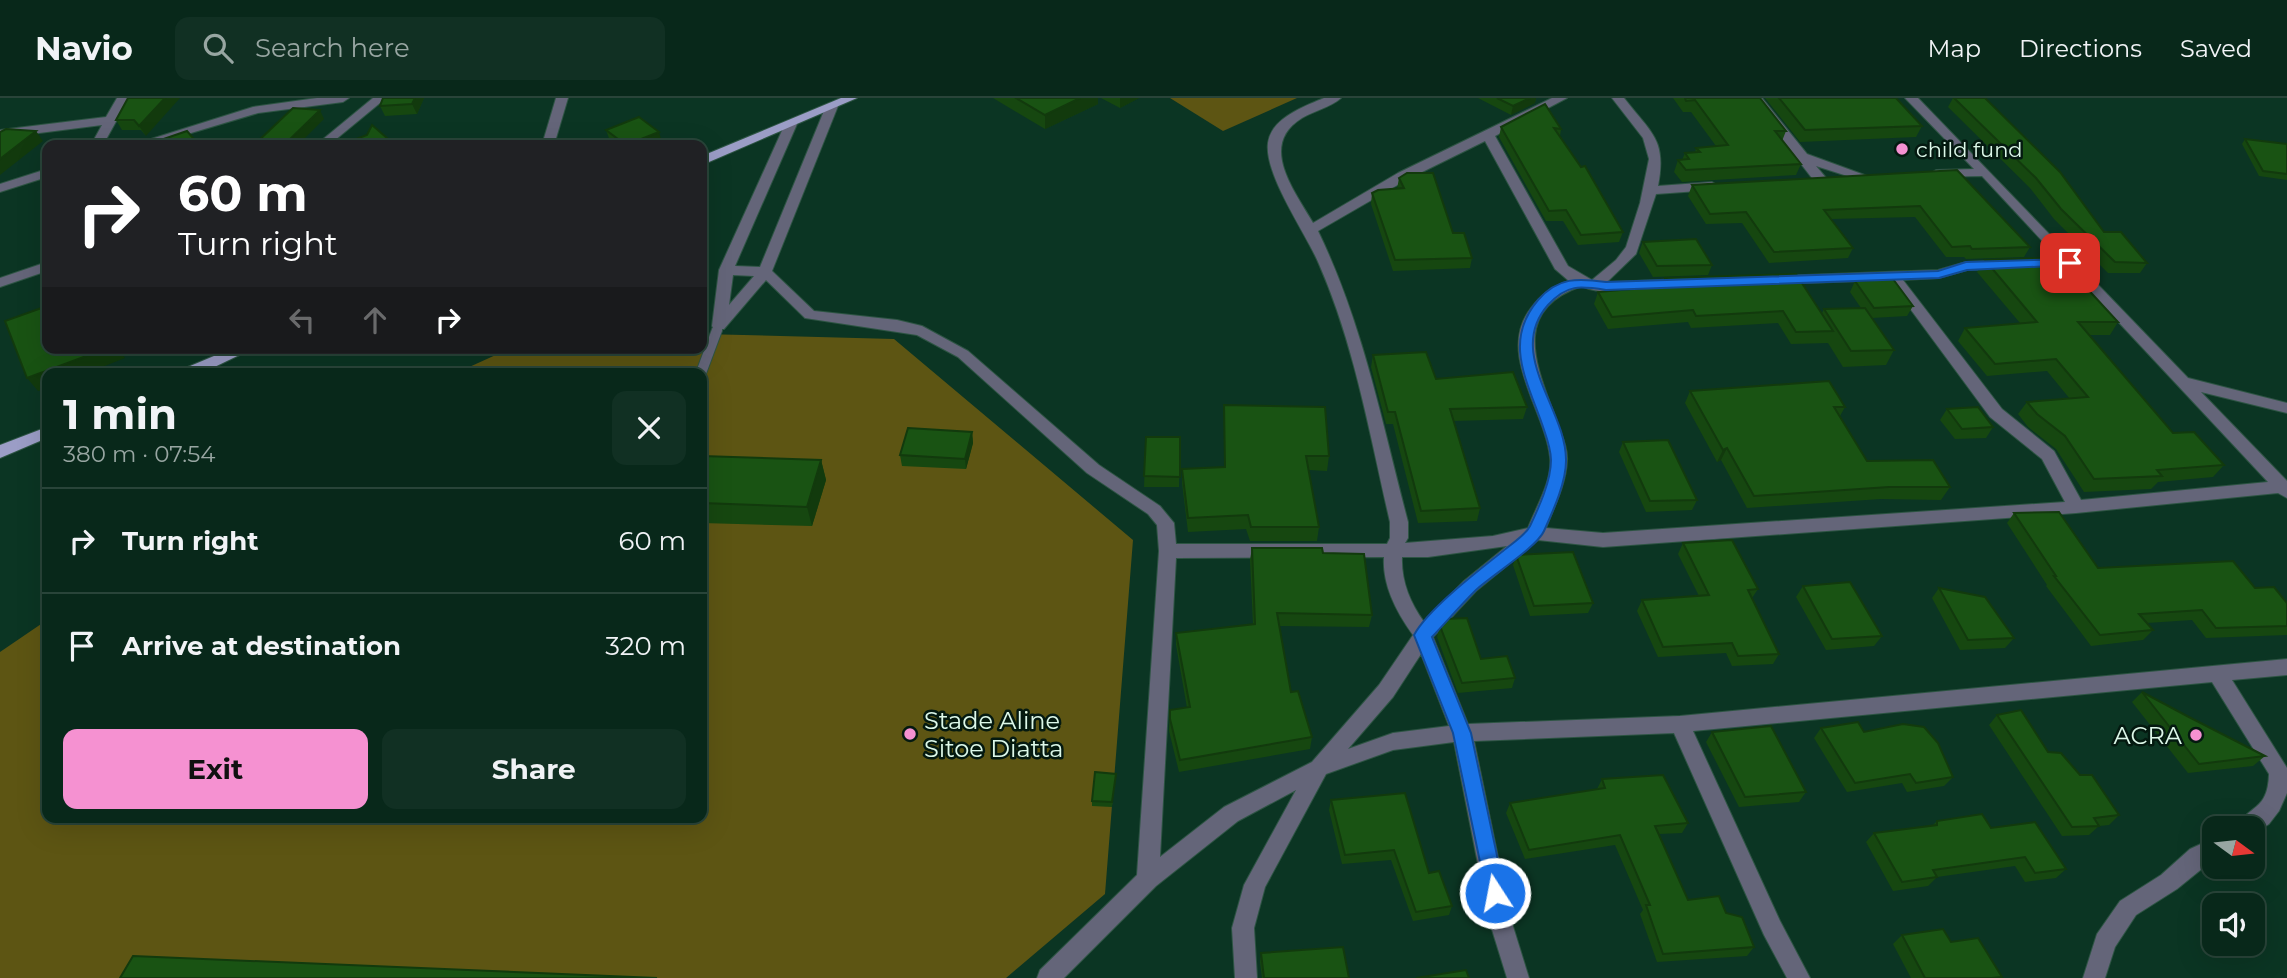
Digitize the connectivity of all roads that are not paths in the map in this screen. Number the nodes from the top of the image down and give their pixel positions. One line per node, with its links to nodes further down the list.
1 (123, 98): 12 (street)
2 (343, 98): 17 (street)
3 (380, 98): 18 (street)
4 (562, 98): 19 (street)
5 (851, 98): 11 (main road)
6 (1335, 98): 28 (street)
7 (1561, 98): 15 (street)
8 (1618, 98): 27 (street)
9 (1756, 98): 20 (street)
10 (1911, 98): 22 (street)
11 (832, 106): 13 (main road); 32 (street)
12 (110, 120): 14 (street); 16 (street)
13 (791, 124): 21 (main road); 31 (street)
14 (0, 134)
15 (1488, 135): 28 (street); 37 (street)
16 (100, 140)
17 (155, 140)
18 (328, 140)
19 (549, 140)
20 (1803, 157): 20 (street)
21 (707, 159)
22 (1985, 172): 24 (street); 29 (street)
23 (42, 175): 26 (street)
24 (1917, 175)
25 (1728, 185): 27 (street)
26 (0, 188)
27 (1650, 190): 37 (street)
28 (1310, 230): 49 (street)
29 (2070, 263): 33 (street); 42 (street)
30 (42, 267): 35 (street)
31 (726, 270): 32 (street); 38 (street)
32 (765, 272): 38 (street); 50 (street)
33 (1892, 275): 34 (street); 47 (street)
34 (1756, 281)
35 (0, 283)
36 (1701, 283): 37 (street)
37 (1586, 284): 48 (street)
38 (719, 326): 41 (lane)
39 (233, 354): 40 (main road)
40 (200, 368)
41 (703, 368)
42 (2184, 382): 43 (street); 46 (street)
43 (2287, 408)
44 (42, 434): 45 (main road)
45 (0, 452)
46 (2284, 489): 47 (street)
47 (2076, 507): 48 (street)
48 (1535, 533): 49 (street); 51 (street)
49 (1393, 549): 50 (street); 51 (street)
50 (1168, 551): 59 (street)
51 (1423, 635): 55 (street); 56 (street)
52 (2287, 667): 53 (street)
53 (2217, 673): 54 (street); 57 (street)
54 (1680, 724): 55 (street); 63 (street)
55 (1462, 733): 56 (street); 62 (street)
56 (1319, 768): 59 (street); 61 (street)
57 (2263, 816)
58 (2202, 854): 64 (street)
59 (1148, 878): 60 (street)
60 (1048, 978)
61 (1246, 978)
62 (1518, 978)
63 (1799, 978)
64 (2094, 978)

